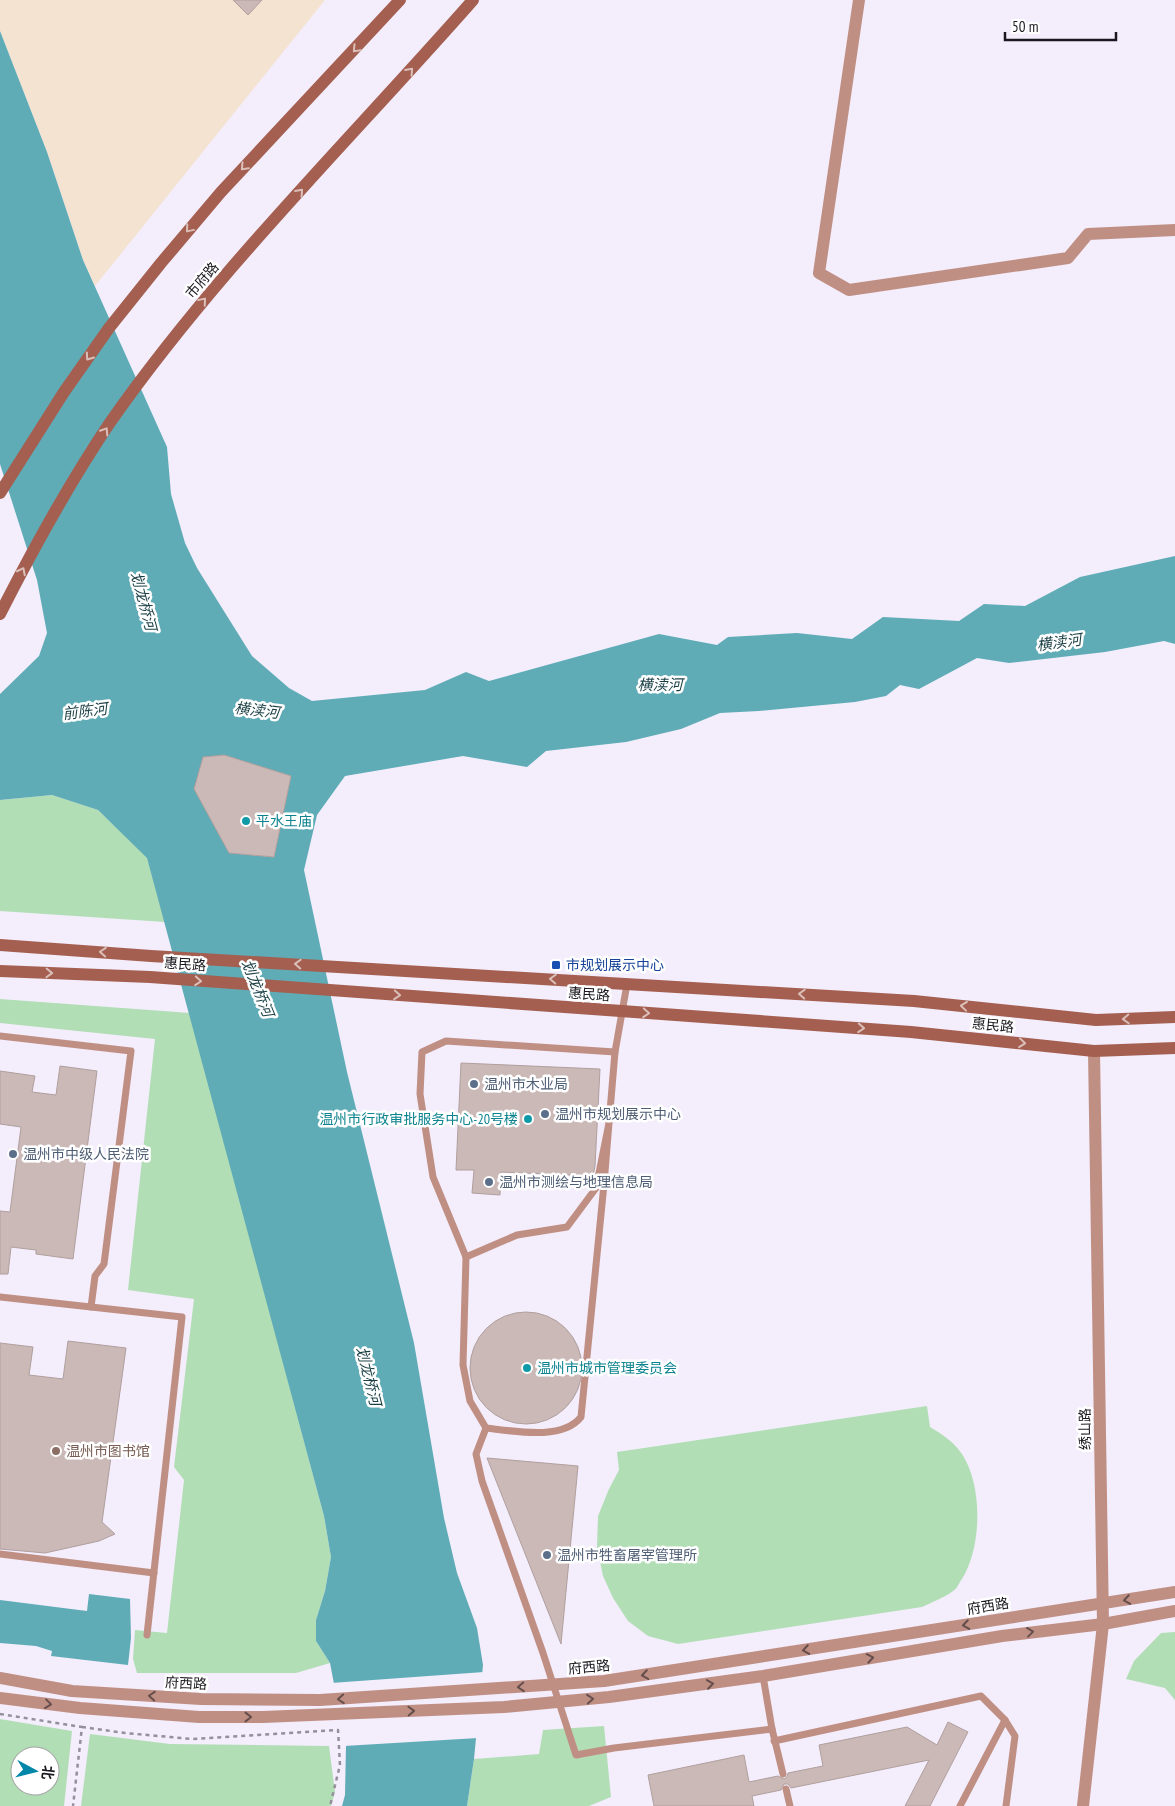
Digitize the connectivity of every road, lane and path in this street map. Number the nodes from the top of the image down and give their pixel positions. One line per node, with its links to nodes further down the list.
1 (400, 0): 5 (main road, one-way to 5)
2 (473, 0): 6 (main road, 市府路, one-way to 2)
3 (859, 0): 4 (street)
4 (1175, 230)
5 (0, 493)
6 (0, 614)
7 (0, 945): 9 (main road, 惠民路, one-way to 7)
8 (0, 971): 10 (main road, 惠民路, one-way to 10)
9 (627, 984): 10 (lane); 11 (main road, 惠民路, one-way to 9)
10 (622, 1011): 14 (main road, 惠民路, one-way to 14); 15 (lane)
11 (1175, 1017)
12 (0, 1036): 19 (lane)
13 (1175, 1048): 14 (main road, 惠民路)
14 (1094, 1050): 24 (street, 绣山路)
15 (614, 1052): 16 (lane); 17 (lane)
16 (609, 1123): 17 (lane); 20 (lane)
17 (466, 1257): 20 (lane)
18 (0, 1297): 19 (lane)
19 (91, 1307): 22 (lane)
20 (486, 1428): 34 (lane)
21 (0, 1554): 22 (lane)
22 (154, 1573): 27 (lane)
23 (1175, 1592): 24 (street, 府西路, one-way to 24)
24 (1103, 1603): 26 (street, 绣山路); 29 (street, 府西路, one-way to 29)
25 (1175, 1611): 26 (street)
26 (1103, 1624): 28 (street, one-way to 26); 43 (street, 绣山路)
27 (147, 1635)
28 (763, 1676): 30 (street, one-way to 28); 34 (lane)
29 (0, 1678)
30 (0, 1698)
31 (0, 1714): 33 (path)
32 (1005, 1720): 35 (lane); 41 (lane); 42 (lane)
33 (82, 1727): 38 (path); 39 (path)
34 (772, 1730): 35 (lane)
35 (774, 1741): 36 (lane)
36 (783, 1774)
37 (786, 1789): 40 (lane)
38 (73, 1806)
39 (330, 1806)
40 (790, 1806)
41 (960, 1806)
42 (1006, 1806)
43 (1083, 1806)

